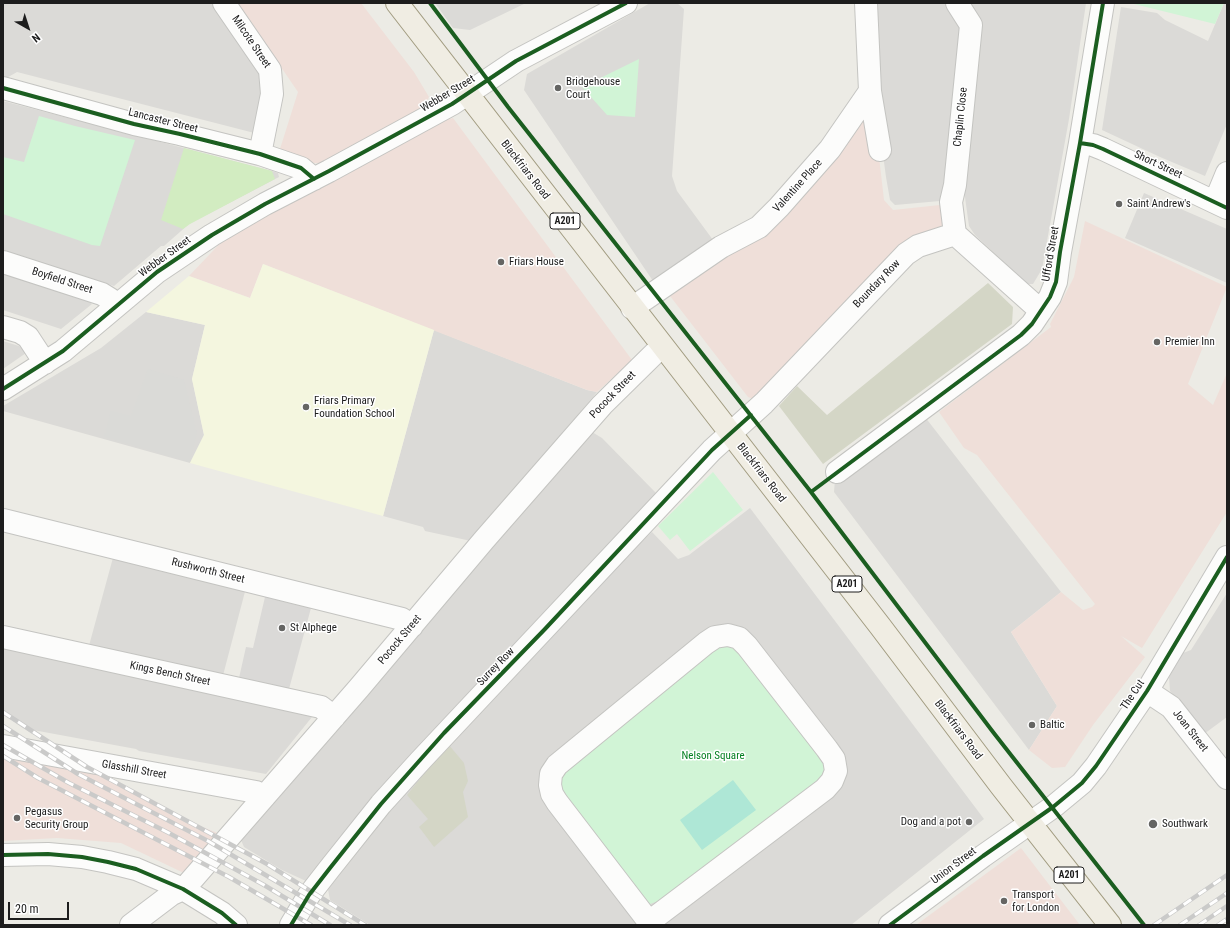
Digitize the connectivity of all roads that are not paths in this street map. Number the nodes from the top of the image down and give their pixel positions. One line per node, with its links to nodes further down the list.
1 (224, 3): 12 (street, Milcote Street)
2 (397, 3): 9 (main road, Blackfriars Road / A201)
3 (626, 3): 9 (street, Webber Street)
4 (866, 3): 8 (street)
5 (957, 3): 16 (street, Chaplin Close)
6 (1103, 3): 10 (street, Ufford Street)
7 (3, 88): 12 (street, Lancaster Street)
8 (870, 91): 11 (street); 19 (street, Valentine Place)
9 (468, 94): 14 (street, Webber Street); 19 (main road, Blackfriars Road / A201)
10 (1080, 142): 15 (street, Short Street); 20 (street, Ufford Street)
11 (880, 150)
12 (260, 154): 14 (street, Lancaster Street)
13 (1227, 173): 15 (street)
14 (314, 179): 18 (street, Webber Street)
15 (1221, 205)
16 (955, 234): 20 (street); 25 (street, Boundary Row)
17 (3, 262): 18 (street, Boyfield Street)
18 (116, 306): 23 (street, Webber Street)
19 (632, 308): 22 (main road, Blackfriars Road / A201)
20 (1041, 311): 26 (street, Ufford Street)
21 (3, 327): 23 (street)
22 (662, 346): 25 (main road, Blackfriars Road / A201); 29 (street, Pocock Street)
23 (45, 363): 24 (street, Webber Street)
24 (3, 389)
25 (730, 434): 36 (main road, Blackfriars Road / A201); 42 (street, Surrey Row)
26 (837, 472)
27 (3, 520): 29 (street, Rushworth Street)
28 (1227, 557): 31 (street, The Cut)
29 (412, 626): 32 (street, Pocock Street)
30 (3, 637): 32 (street, Kings Bench Street)
31 (1147, 691): 34 (street, Joan Street); 36 (street, The Cut)
32 (334, 717): 35 (street, Pocock Street)
33 (3, 746): 35 (street, Glasshill Street)
34 (1227, 778)
35 (265, 796): 38 (street, Pocock Street)
36 (1030, 824): 43 (street, Union Street); 44 (main road, Blackfriars Road / A201)
37 (3, 855): 38 (street)
38 (183, 889): 40 (street, Pocock Street); 41 (street)
39 (649, 924): 39 (street)
40 (131, 925)
41 (236, 925)
42 (291, 925)
43 (890, 925)
44 (1110, 925)

